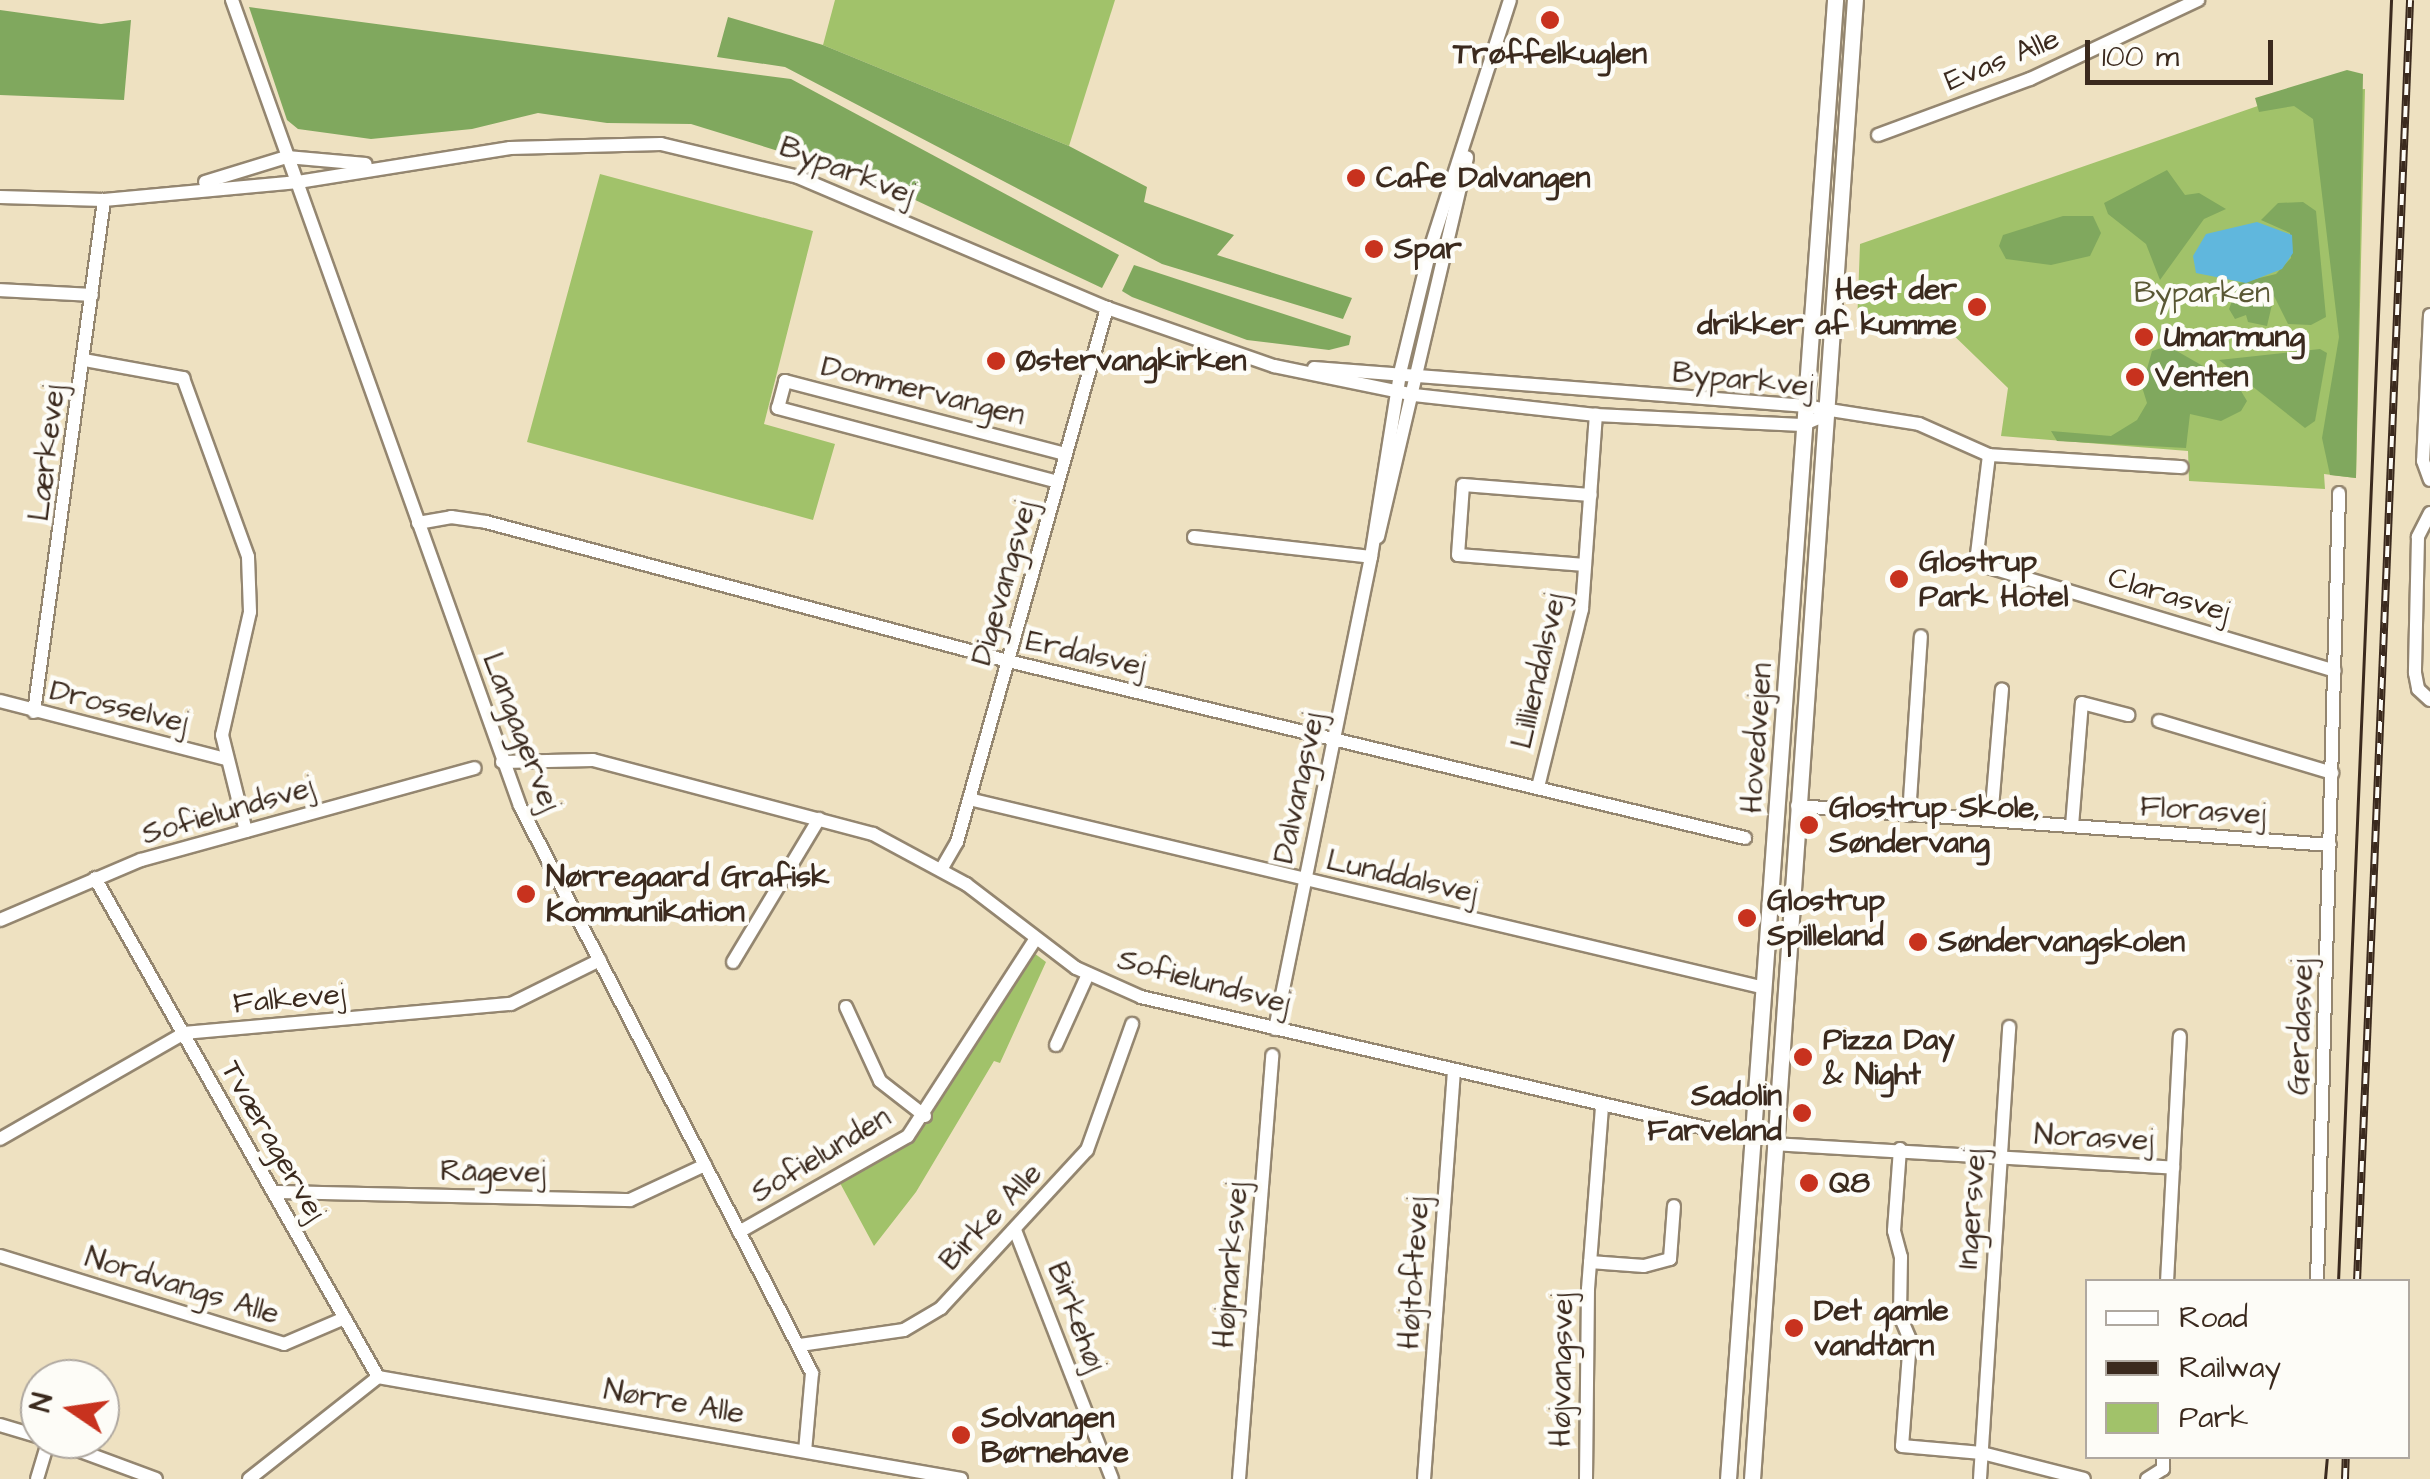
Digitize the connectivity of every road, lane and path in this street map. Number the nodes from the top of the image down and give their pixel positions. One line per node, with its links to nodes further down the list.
1 (232, 0): 8 (street, Langagervej)
2 (1510, 0): 6 (street, Dalvangsvej)
3 (1835, 0): 24 (main road, Hovedvejen)
4 (1856, 0): 25 (main road, Hovedvejen)
5 (2198, 0): 7 (street, Evas Alle)
6 (1477, 106): 20 (street, Dalvangsvej); 21 (street, Dalvangsvej)
7 (1878, 136)
8 (287, 157): 9 (street, Byparkvej); 10 (street, Langagervej); 11 (street, Byparkvej)
9 (378, 164): 10 (street, Byparkvej); 16 (street, Byparkvej)
10 (298, 182): 11 (street, Byparkvej); 36 (street, Langagervej)
11 (188, 188): 13 (street, Byparkvej)
12 (0, 197): 13 (street, Byparkvej)
13 (104, 200): 15 (street, Lærkevej)
14 (0, 290): 15 (street)
15 (92, 295): 18 (street, Lærkevej)
16 (1107, 308): 19 (street, Byparkvej); 28 (street, Digevangsvej)
17 (2430, 315): 31 (street)
18 (84, 360): 46 (street, Lærkevej); 50 (street)
19 (1274, 366): 20 (street, Byparkvej); 22 (street, Byparkvej)
20 (1400, 373): 21 (street, Byparkvej); 22 (street, Dalvangsvej)
21 (1418, 374): 23 (street, Dalvangsvej); 24 (street, Byparkvej)
22 (1396, 392): 23 (street, Byparkvej); 38 (street, Dalvangsvej)
23 (1414, 396): 26 (street, Byparkvej); 38 (street, Dalvangsvej)
24 (1804, 406): 25 (street, Byparkvej); 27 (main road, Hovedvejen)
25 (1828, 414): 27 (street, Byparkvej); 29 (street); 56 (main road, Hovedvejen)
26 (1596, 415): 27 (street, Byparkvej); 34 (street, Lilliendalsvej)
27 (1802, 426): 72 (main road, Hovedvejen)
28 (1066, 454): 32 (street, Digevangsvej); 32 (street, Dommervangen)
29 (1989, 455): 30 (street); 42 (street, Clarasvej)
30 (2182, 467)
31 (2430, 480)
32 (1058, 482): 41 (street, Digevangsvej)
33 (2339, 493): 42 (street, Gerdasvej)
34 (1590, 495): 39 (street, Lilliendalsvej); 39 (street, Lilliendalsvej)
35 (2430, 513): 44 (street)
36 (418, 523): 41 (street, Erdalsvej); 51 (street, Langagervej)
37 (1194, 537): 38 (street)
38 (1371, 557): 49 (street, Dalvangsvej)
39 (1586, 565): 54 (street, Lilliendalsvej)
40 (1920, 636): 57 (street)
41 (1008, 661): 49 (street, Erdalsvej); 55 (street, Digevangsvej)
42 (2335, 671): 53 (street, Gerdasvej)
43 (2002, 689): 59 (street)
44 (2430, 700)
45 (0, 701): 46 (street, Drosselvej)
46 (34, 712): 50 (street, Drosselvej)
47 (2128, 715): 60 (street)
48 (2159, 721): 53 (street)
49 (1336, 738): 54 (street, Erdalsvej); 66 (street, Dalvangsvej)
50 (226, 759): 61 (street)
51 (502, 762): 58 (street, Sofielundsvej); 69 (street, Langagervej)
52 (476, 768): 61 (street, Sofielundsvej)
53 (2332, 773): 63 (street, Gerdasvej)
54 (1538, 787): 62 (street, Erdalsvej)
55 (969, 799): 64 (street, Digevangsvej); 66 (street, Lunddalsvej)
56 (1796, 806): 57 (street, Florasvej); 87 (main road, Hovedvejen)
57 (1908, 815): 59 (street, Florasvej)
58 (818, 819): 64 (street, Sofielundsvej); 70 (street)
59 (1991, 820): 60 (street, Florasvej)
60 (2072, 826): 63 (street, Florasvej)
61 (246, 831): 65 (street, Sofielundsvej)
62 (1745, 838)
63 (2330, 845): 99 (street, Gerdasvej)
64 (942, 868): 68 (street, Sofielundsvej)
65 (96, 878): 67 (street, Sofielundsvej); 78 (street, Tværagervej)
66 (1306, 880): 72 (street, Lunddalsvej); 77 (street, Dalvangsvej)
67 (2, 913)
68 (1036, 940): 71 (street, Sofielundsvej); 84 (street, Sofielunden)
69 (600, 960): 78 (street, Falkevej); 90 (street, Langagervej)
70 (733, 962)
71 (1088, 974): 77 (street, Sofielundsvej); 80 (street)
72 (1764, 988): 74 (main road, Hovedvejen)
73 (846, 1007): 84 (street, Sofielunden)
74 (1763, 1009): 86 (main road, Hovedvejen); 87 (main road)
75 (1132, 1024): 94 (street, Birke Alle)
76 (2008, 1027): 89 (street, Ingersvej)
77 (1275, 1029): 82 (street, Sofielundsvej)
78 (184, 1033): 85 (street, Falkevej); 92 (street, Tværagervej)
79 (2180, 1036): 91 (street)
80 (1056, 1045)
81 (1272, 1055): 111 (street, Højmarksvej)
82 (1454, 1070): 83 (street, Sofielundsvej); 112 (street, Højtoftevej)
83 (1602, 1106): 86 (street, Sofielundsvej); 97 (street, Højvangsvej)
84 (925, 1116): 95 (street, Sofielunden)
85 (0, 1139)
86 (1753, 1140): 114 (main road, Hovedvejen)
87 (1774, 1144): 88 (street, Norasvej); 115 (main road, Hovedvejen)
88 (1900, 1149): 89 (street, Norasvej); 104 (street)
89 (2000, 1158): 91 (street, Norasvej); 104 (street, Ingersvej)
90 (704, 1165): 92 (street, Rågevej); 95 (street, Langagervej)
91 (2173, 1168): 98 (street)
92 (274, 1192): 100 (street, Tværagervej)
93 (1674, 1206): 97 (street, Højvangsvej)
94 (1014, 1230): 101 (street, Birke Alle); 110 (street, Birkehøj)
95 (739, 1232): 101 (street, Langagervej)
96 (0, 1256): 100 (street, Nordvangs Alle)
97 (1590, 1262): 113 (street, Højvangsvej)
98 (2168, 1279)
99 (2317, 1279)
100 (344, 1318): 102 (street, Tværagervej)
101 (800, 1345): 103 (street, Langagervej)
102 (378, 1377): 103 (street, Nørre Alle); 108 (street)
103 (805, 1451): 109 (street, Nørre Alle)
104 (1982, 1453): 116 (street, Ingersvej); 117 (street)
105 (102, 1459): 107 (street)
106 (2163, 1459): 118 (street)
107 (156, 1479)
108 (249, 1479)
109 (961, 1479)
110 (1112, 1479)
111 (1239, 1479)
112 (1424, 1479)
113 (1586, 1479)
114 (1728, 1479)
115 (1752, 1479)
116 (1980, 1479)
117 (2084, 1479)
118 (2147, 1479)

